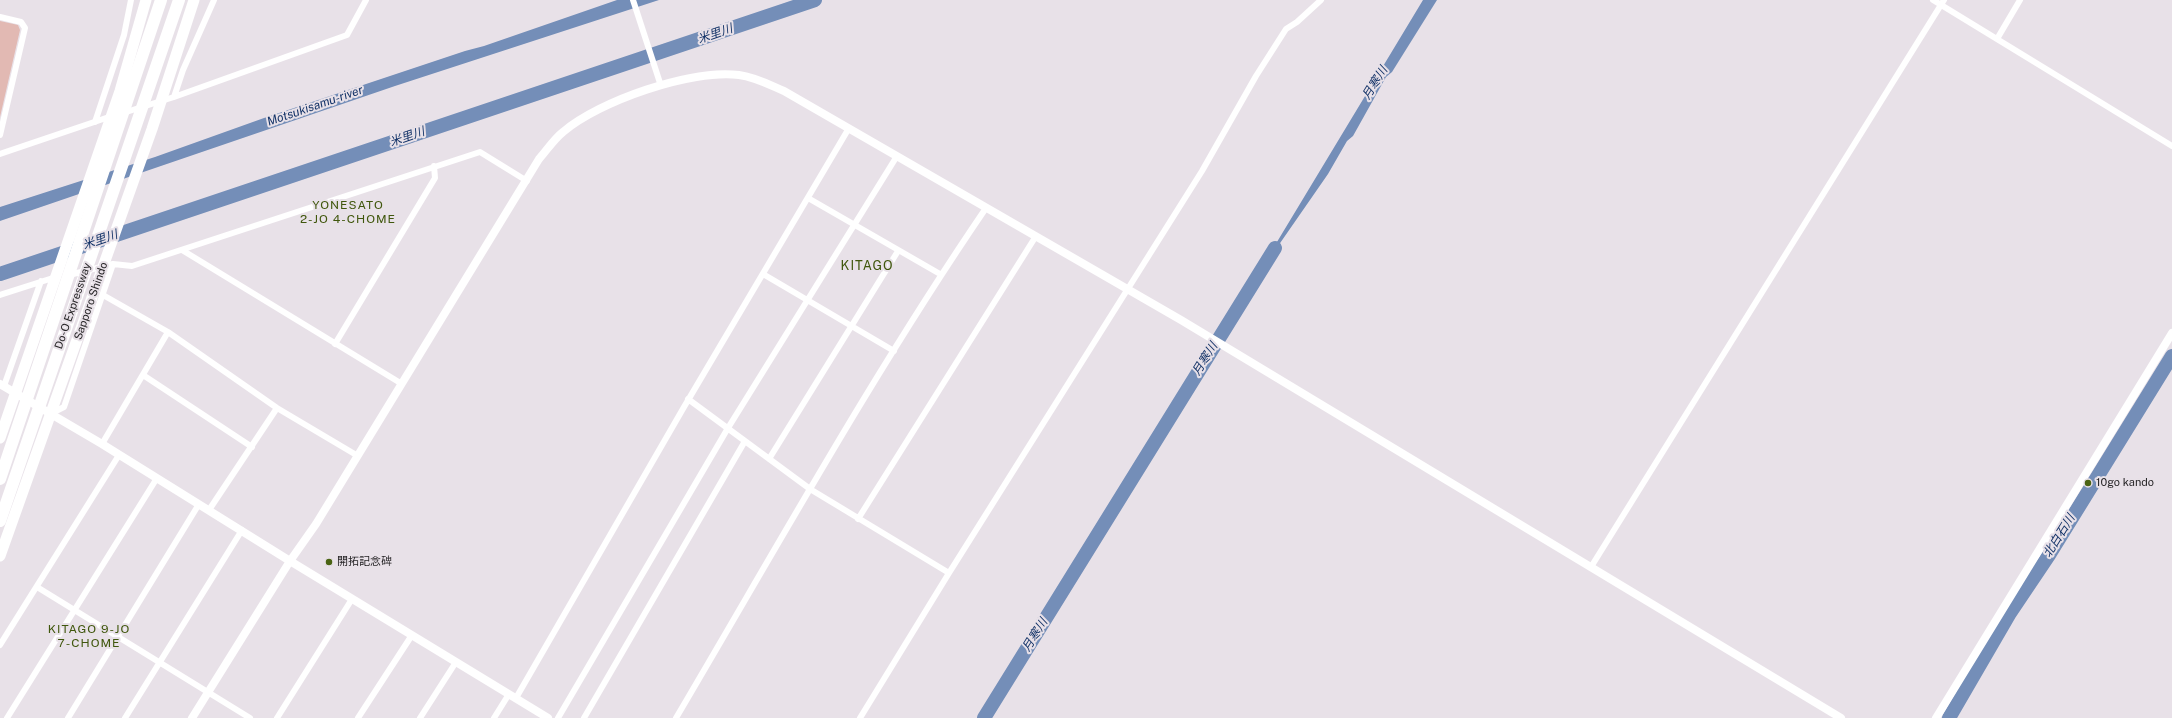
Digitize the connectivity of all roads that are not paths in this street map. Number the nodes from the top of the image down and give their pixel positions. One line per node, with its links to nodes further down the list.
1 (131, 0): 17 (street)
2 (146, 0): 47 (highway)
3 (161, 0): 59 (highway, Do-O Expressway)
4 (179, 0): 65 (highway, Do-O Expressway)
5 (194, 0): 50 (highway, Sapporo Shindo)
6 (214, 0): 16 (street)
7 (366, 0): 16 (street)
8 (633, 0): 15 (street)
9 (1321, 0): 35 (street)
10 (1933, 0): 12 (street)
11 (2020, 0): 14 (street)
12 (1943, 3): 14 (street); 69 (street)
13 (0, 17): 19 (street)
14 (1997, 39): 20 (street)
15 (661, 86): 18 (street); 24 (street)
16 (174, 97): 17 (street)
17 (95, 122): 21 (street)
18 (849, 128): 22 (street); 25 (street)
19 (0, 135)
20 (2172, 146)
21 (0, 154)
22 (897, 156): 26 (street); 27 (street)
23 (434, 166): 24 (street); 29 (street); 42 (street)
24 (527, 181): 45 (street)
25 (808, 198): 27 (street); 32 (street)
26 (986, 208): 28 (street); 33 (street)
27 (855, 225): 30 (street); 38 (street)
28 (1036, 236): 35 (street); 64 (street)
29 (182, 250): 31 (street); 42 (street)
30 (898, 251): 33 (street); 39 (street)
31 (113, 264): 34 (street); 37 (street)
32 (763, 274): 38 (street); 48 (street)
33 (940, 274): 43 (street)
34 (41, 281): 36 (street); 46 (street)
35 (1129, 289): 69 (street); 70 (street)
36 (0, 295)
37 (103, 295): 40 (street); 50 (street)
38 (806, 300): 39 (street); 51 (street)
39 (851, 326): 43 (street); 58 (street)
40 (168, 332): 44 (street); 49 (street)
41 (2172, 333): 96 (street)
42 (335, 344): 45 (street)
43 (894, 351): 61 (street)
44 (143, 375): 54 (street); 55 (street)
45 (402, 384): 57 (street)
46 (2, 385): 47 (street)
47 (16, 394): 50 (street); 52 (highway)
48 (688, 399): 51 (street); 80 (street)
49 (277, 408): 55 (street); 57 (street)
50 (50, 414): 54 (street); 67 (highway, Sapporo Shindo)
51 (728, 428): 53 (street); 91 (street)
52 (0, 438)
53 (745, 441): 58 (street); 92 (street)
54 (102, 444): 56 (street)
55 (252, 447): 63 (street)
56 (119, 455): 60 (street); 71 (street)
57 (358, 456): 68 (street)
58 (769, 459): 61 (street)
59 (0, 478)
60 (157, 478): 62 (street); 73 (street)
61 (810, 489): 64 (street); 93 (street)
62 (199, 504): 63 (street); 75 (street)
63 (209, 510): 66 (street)
64 (858, 519): 70 (street)
65 (0, 521)
66 (242, 530): 68 (street); 77 (street)
67 (0, 556)
68 (290, 561): 72 (street); 79 (street)
69 (1591, 567): 95 (street)
70 (948, 573): 94 (street)
71 (37, 587): 73 (street); 76 (street)
72 (352, 599): 74 (street); 86 (street)
73 (75, 610): 75 (street); 81 (street)
74 (412, 635): 78 (street); 87 (street)
75 (117, 637): 77 (street); 82 (street)
76 (0, 646)
77 (160, 662): 79 (street); 83 (street)
78 (456, 662): 80 (street); 88 (street)
79 (208, 691): 84 (street); 85 (street)
80 (513, 696): 89 (street); 90 (street)
81 (7, 718)
82 (68, 718)
83 (125, 718)
84 (192, 718)
85 (250, 718)
86 (277, 718)
87 (358, 718)
88 (420, 718)
89 (494, 718)
90 (548, 718)
91 (558, 718)
92 (584, 718)
93 (676, 718)
94 (860, 718)
95 (1841, 718)
96 (1936, 718)

